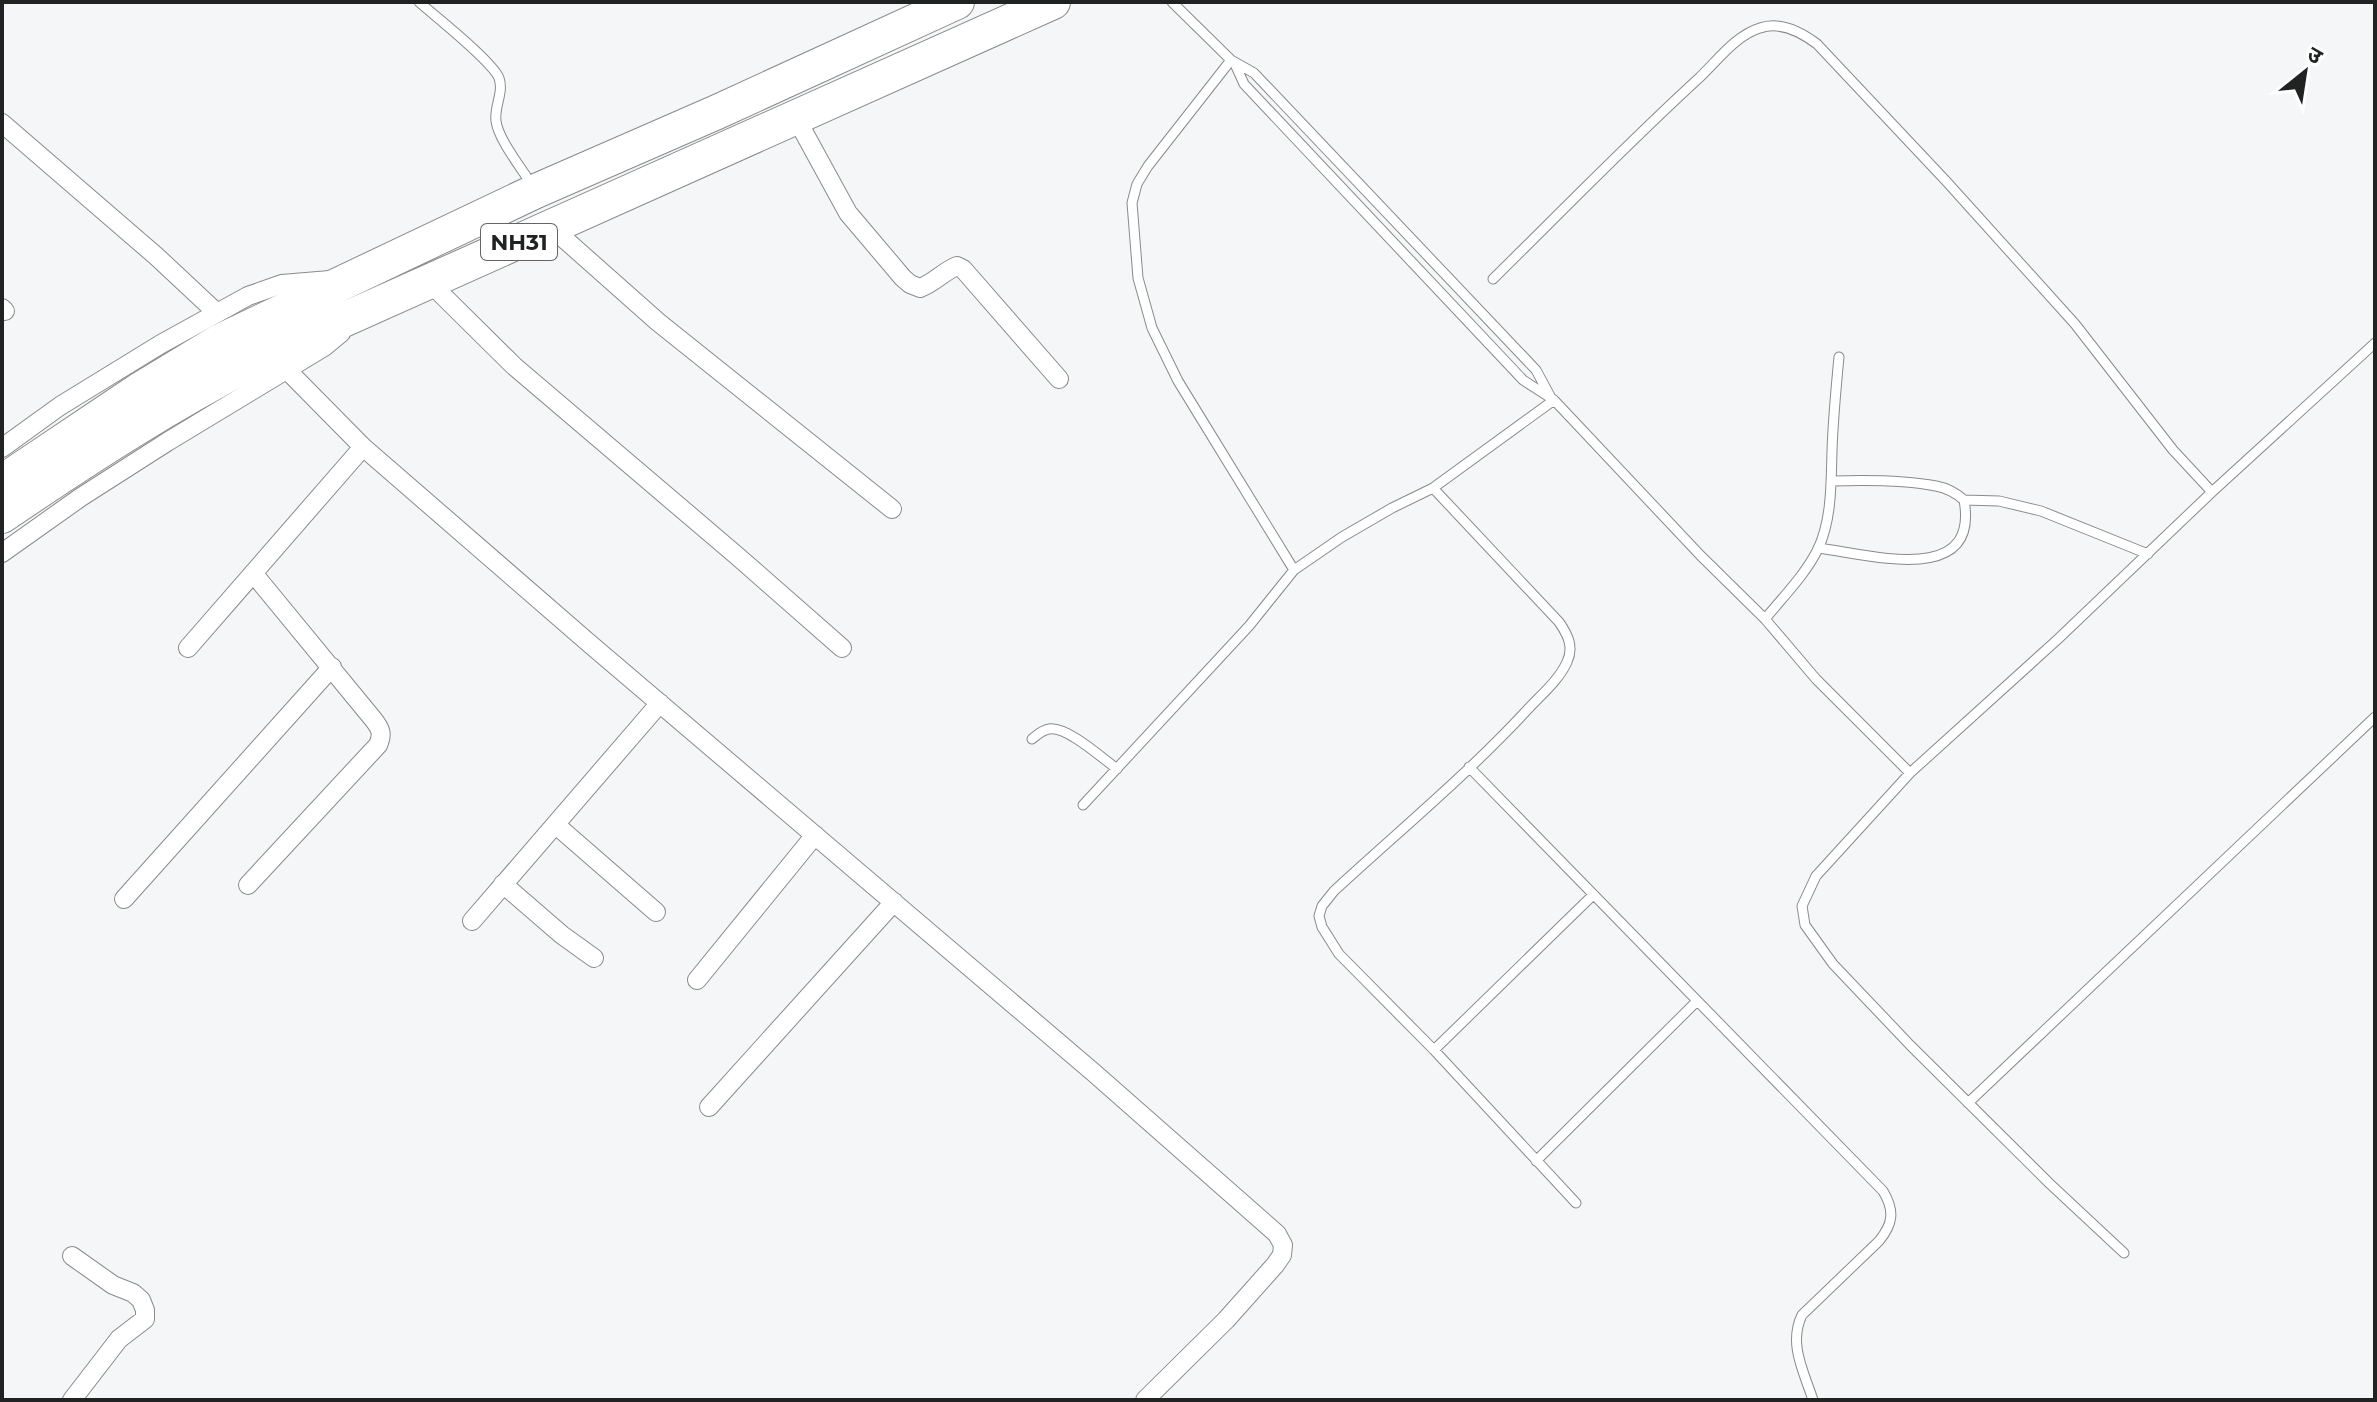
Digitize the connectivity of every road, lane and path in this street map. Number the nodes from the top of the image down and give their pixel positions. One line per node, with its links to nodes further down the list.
1 (419, 2): 8 (lane)
2 (957, 2): 8 (highway, NH31)
3 (1053, 2): 6 (highway, NH31)
4 (1172, 2): 5 (lane)
5 (1232, 61): 18 (lane); 18 (lane); 31 (lane)
6 (796, 118): 9 (highway, NH31); 17 (street)
7 (2, 123): 13 (street)
8 (536, 191): 12 (highway, NH31)
9 (552, 228): 11 (highway, NH31); 26 (street)
10 (1493, 279): 24 (lane)
11 (429, 282): 12 (highway, NH31); 35 (street)
12 (363, 292): 13 (street); 16 (street); 22 (highway, NH31); 27 (highway, NH31)
13 (217, 313): 20 (street)
14 (2375, 343): 24 (lane)
15 (1839, 357): 21 (lane)
16 (287, 370): 19 (street); 29 (street)
17 (1059, 379)
18 (1552, 398): 23 (lane); 33 (lane)
19 (363, 447): 32 (street); 37 (street)
20 (2, 448)
21 (1832, 481): 25 (lane); 28 (lane)
22 (2, 482)
23 (1433, 488): 31 (lane); 40 (lane)
24 (2212, 492): 30 (lane)
25 (1964, 500): 28 (lane); 30 (lane)
26 (892, 509)
27 (2, 516)
28 (1818, 548): 33 (lane)
29 (2, 553)
30 (2148, 554): 42 (lane)
31 (1294, 570): 41 (lane)
32 (253, 573): 34 (street); 36 (street)
33 (1765, 619): 42 (lane)
34 (188, 648)
35 (842, 648)
36 (332, 667): 47 (street); 49 (street)
37 (660, 703): 44 (street); 45 (street)
38 (2375, 717): 57 (lane)
39 (1032, 739): 41 (lane)
40 (1469, 767): 48 (lane); 56 (lane)
41 (1117, 769): 43 (lane)
42 (1910, 773): 57 (lane)
43 (1083, 805)
44 (556, 825): 46 (street); 51 (street)
45 (815, 835): 50 (street); 54 (street)
46 (503, 884): 52 (street); 53 (street)
47 (248, 885)
48 (1593, 895): 55 (lane); 56 (lane)
49 (124, 899)
50 (894, 902): 58 (street); 64 (street)
51 (656, 912)
52 (472, 921)
53 (594, 958)
54 (697, 980)
55 (1697, 1001): 59 (lane); 65 (lane)
56 (1434, 1050): 59 (lane)
57 (1968, 1103): 61 (lane)
58 (709, 1107)
59 (1536, 1161): 60 (lane)
60 (1576, 1203)
61 (2124, 1253)
62 (72, 1256): 63 (street)
63 (72, 1400)
64 (1145, 1400)
65 (1813, 1400)

